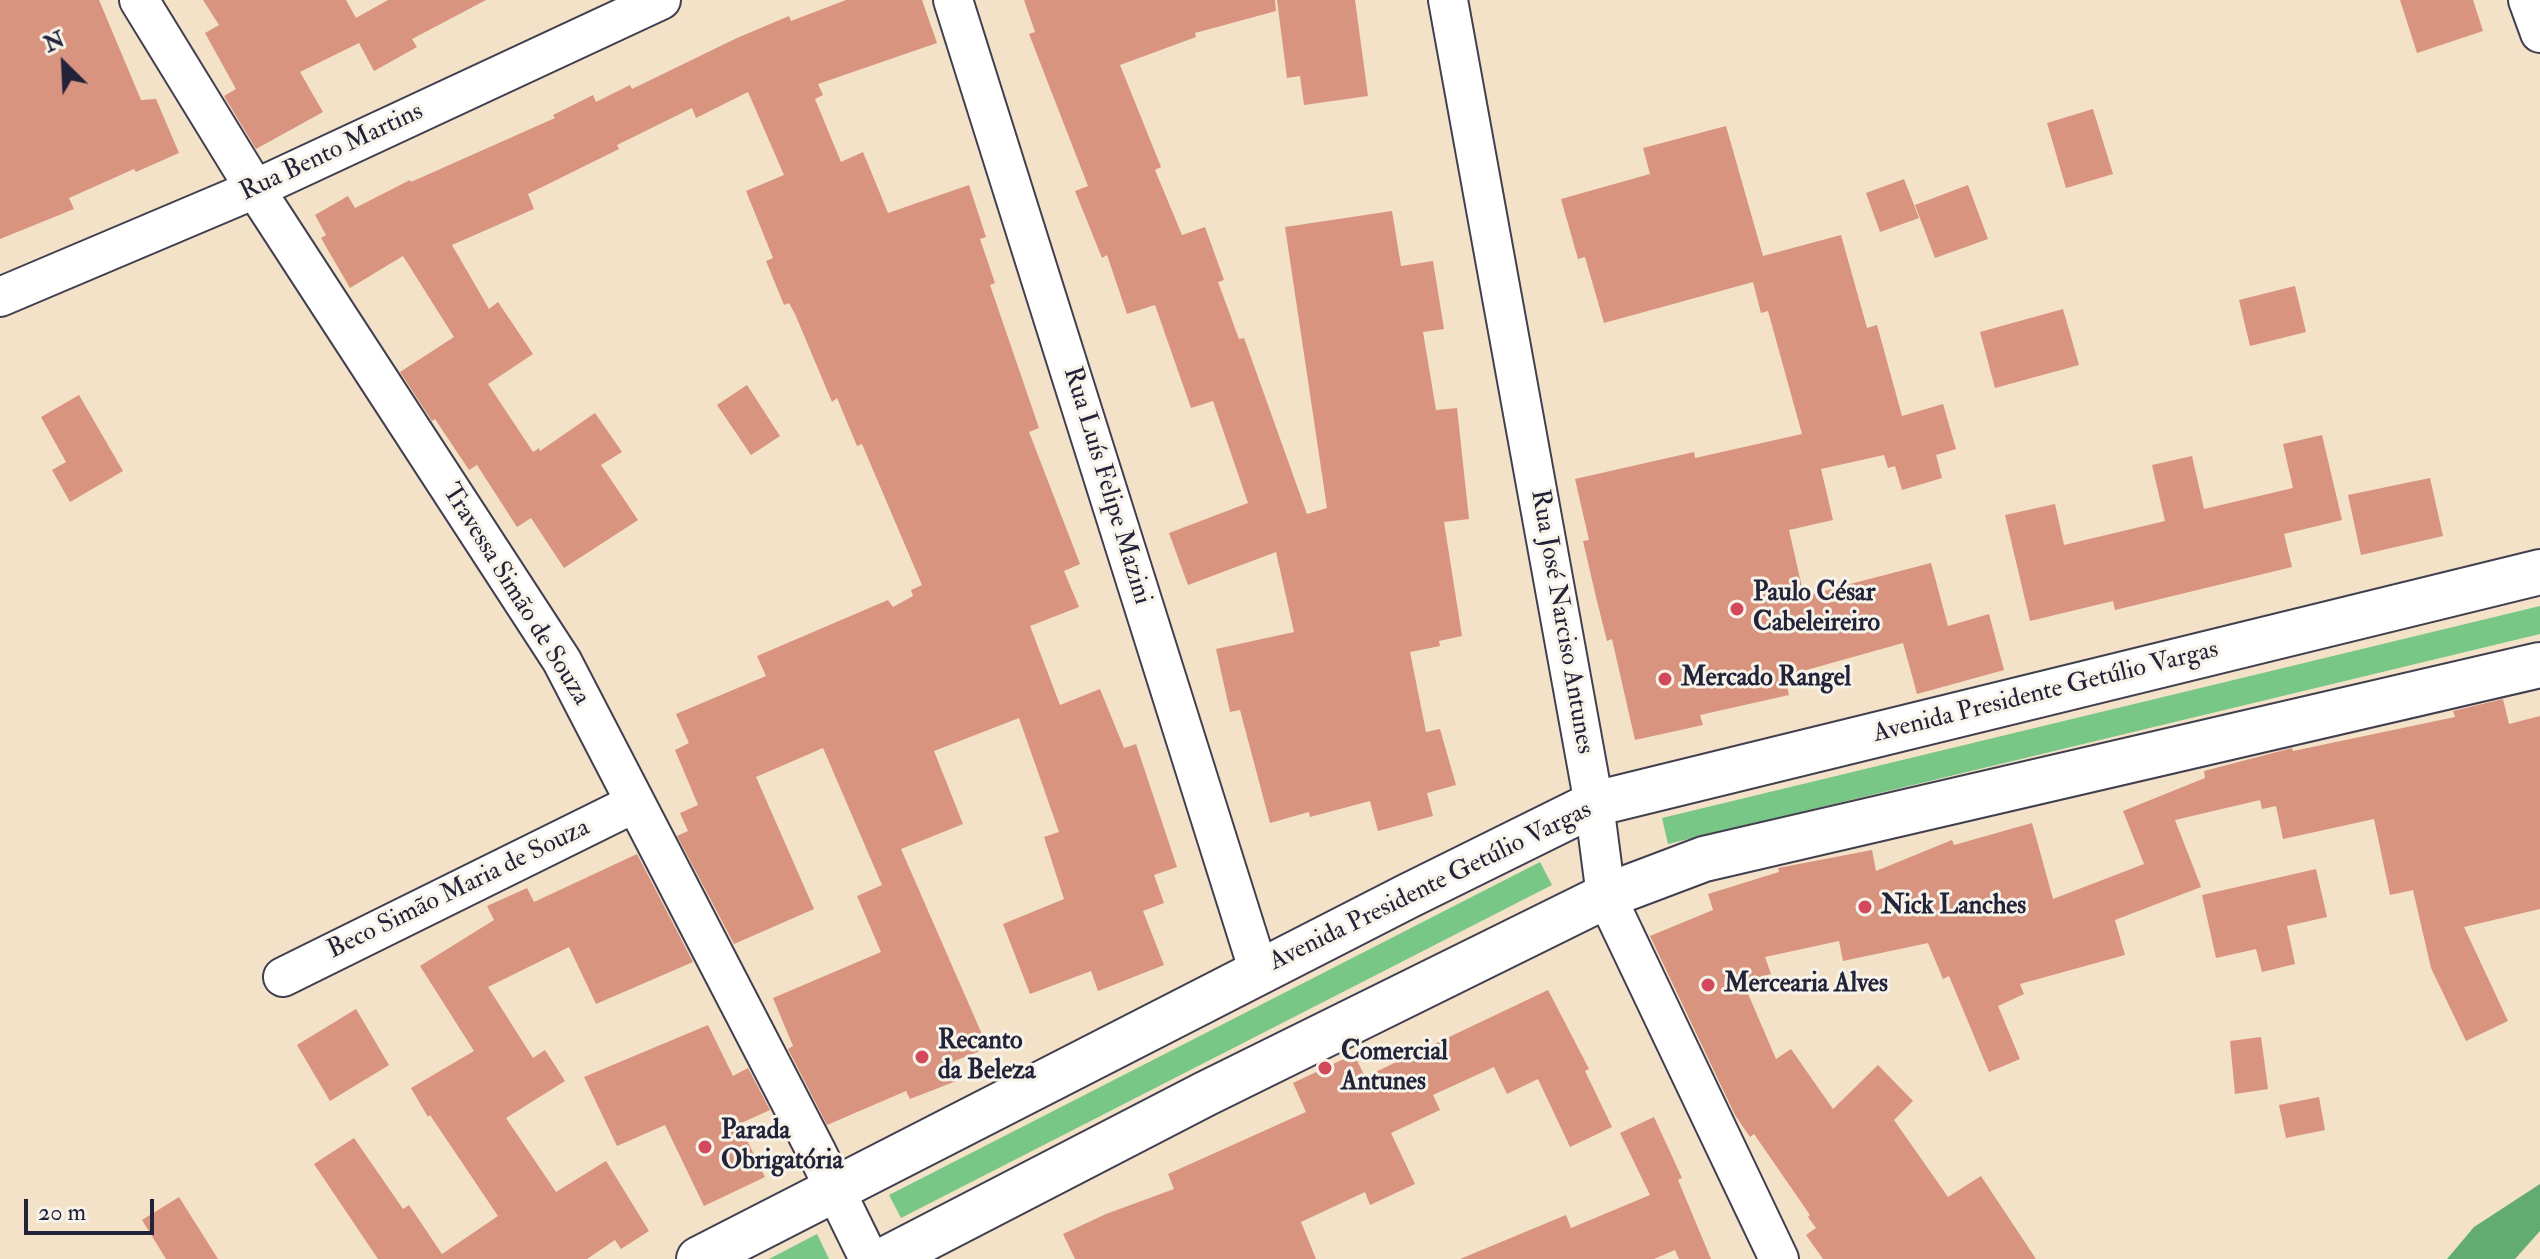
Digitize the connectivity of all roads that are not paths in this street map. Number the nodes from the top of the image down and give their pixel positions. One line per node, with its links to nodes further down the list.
1 (139, 0): 7 (street, Travessa Simão de Souza)
2 (661, 0): 7 (street, Rua Bento Martins)
3 (953, 0): 14 (street, Rua Luís Felipe Mazini)
4 (1448, 0): 12 (street, Rua José Narciso Antunes)
5 (2528, 0): 6 (street)
6 (2540, 33)
7 (255, 189): 8 (street, Rua Bento Martins); 11 (street, Travessa Simão de Souza)
8 (0, 297)
9 (2540, 572): 12 (main road, Avenida Presidente Getúlio Vargas)
10 (2540, 665): 13 (main road)
11 (635, 803): 15 (street, Beco Simão Maria de Souza); 16 (street, Travessa Simão de Souza)
12 (1594, 804): 13 (street, Rua José Narciso Antunes); 14 (main road, Avenida Presidente Getúlio Vargas)
13 (1606, 896): 19 (main road); 20 (street, Rua José Narciso Antunes)
14 (1259, 972): 16 (main road, Avenida Presidente Getúlio Vargas)
15 (283, 977)
16 (834, 1188): 17 (main road, Avenida Presidente Getúlio Vargas); 18 (street, Travessa Simão de Souza)
17 (699, 1259)
18 (869, 1259)
19 (886, 1259)
20 (1779, 1259)

